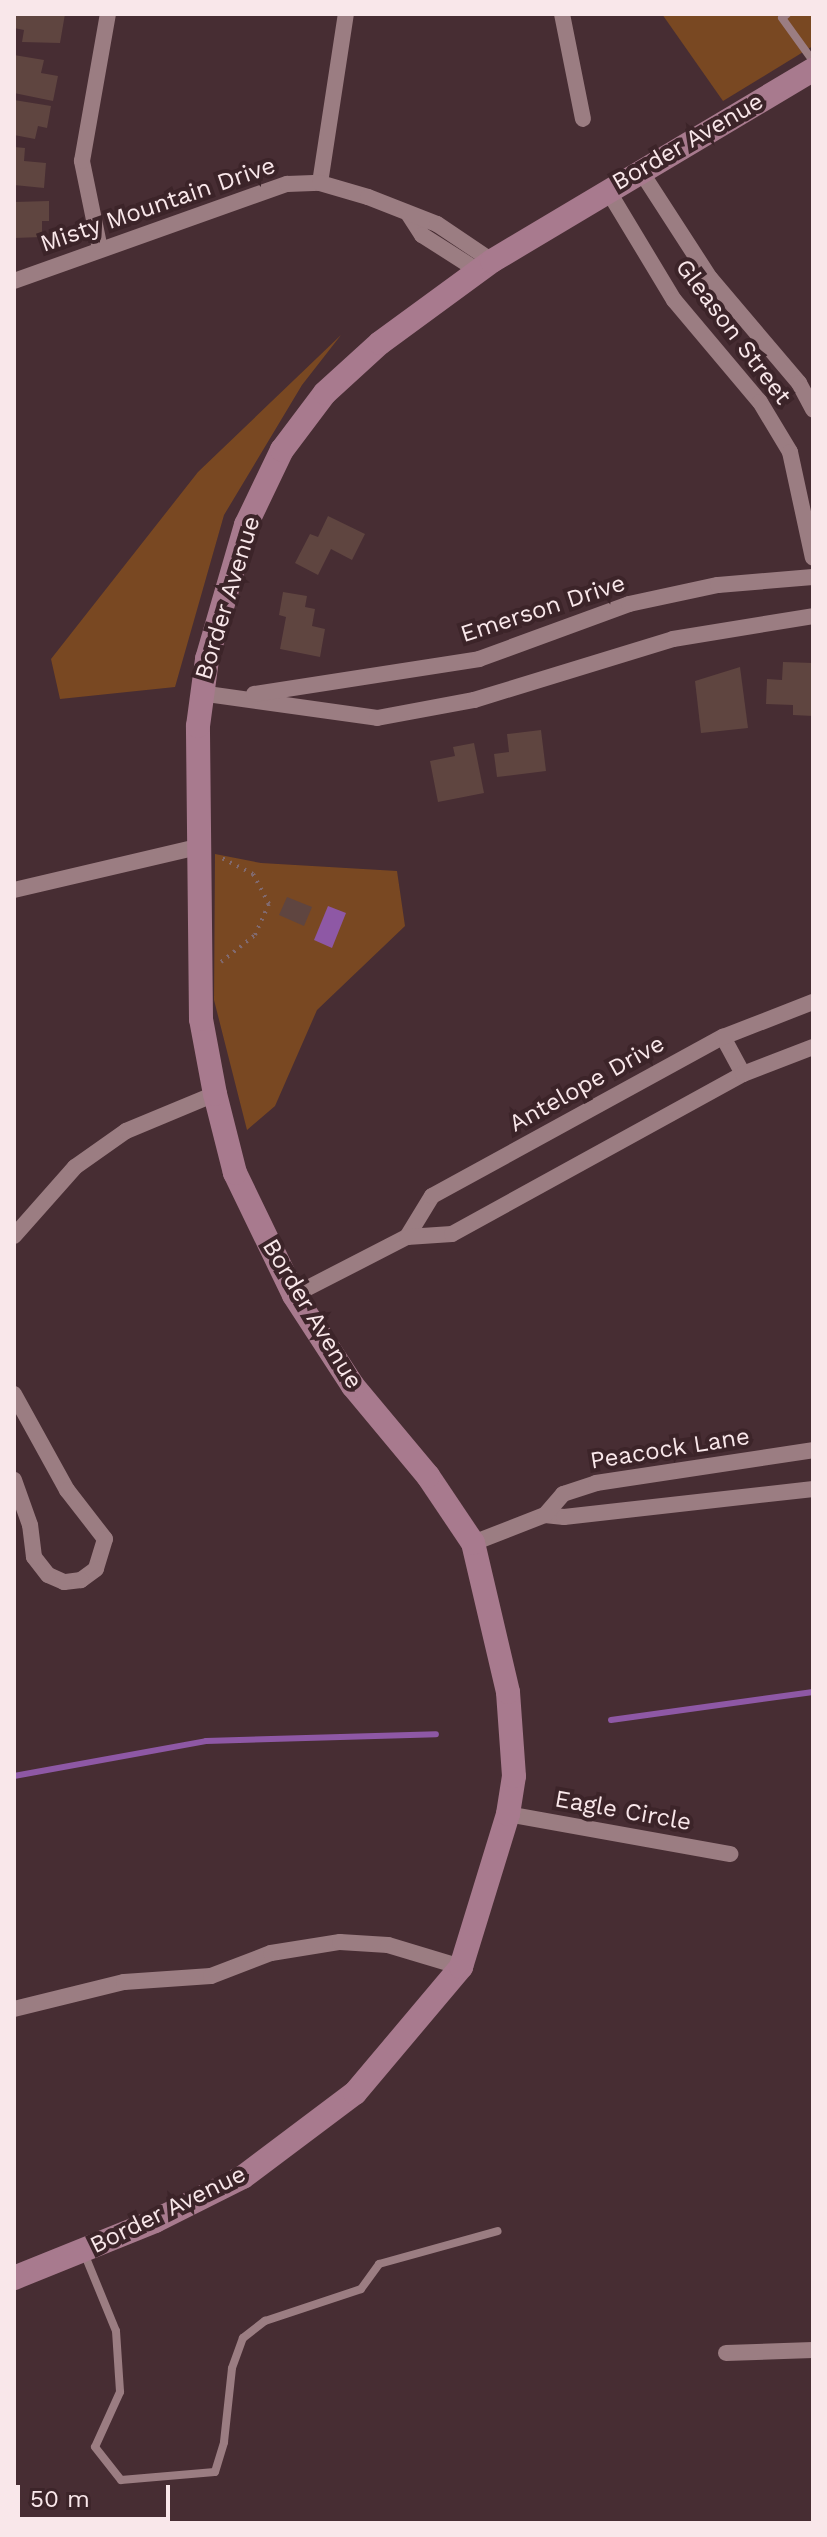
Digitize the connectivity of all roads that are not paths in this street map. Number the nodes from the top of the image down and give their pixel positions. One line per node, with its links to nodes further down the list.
1 (108, 14): 11 (street)
2 (346, 14): 9 (street)
3 (562, 14): 7 (street)
4 (787, 14): 5 (lane)
5 (813, 61)
6 (813, 70): 8 (street, Border Avenue)
7 (583, 119)
8 (640, 170): 10 (street, Border Avenue); 14 (street, Gleason Street)
9 (320, 183): 11 (street, Misty Mountain Drive); 12 (street, Misty Mountain Drive)
10 (607, 189): 12 (street, Border Avenue); 15 (street, Gleason Street)
11 (100, 249): 13 (street, Misty Mountain Drive)
12 (484, 266): 18 (street, Border Avenue)
13 (14, 281)
14 (813, 409)
15 (813, 558)
16 (813, 577): 19 (street, Emerson Drive)
17 (813, 616): 19 (street, Emerson Drive)
18 (200, 693): 19 (street, Emerson Drive); 20 (street, Border Avenue)
19 (240, 696)
20 (198, 847): 21 (street); 26 (street, Border Avenue)
21 (14, 890)
22 (813, 1002): 23 (street, Antelope Drive)
23 (723, 1037): 25 (street); 28 (street, Antelope Drive)
24 (813, 1047): 25 (street)
25 (743, 1074): 28 (street)
26 (215, 1094): 27 (street); 29 (street, Border Avenue)
27 (14, 1236)
28 (407, 1237): 29 (street)
29 (294, 1295): 35 (street, Border Avenue)
30 (14, 1394): 32 (street)
31 (813, 1450): 34 (street, Peacock Lane)
32 (14, 1480)
33 (813, 1489): 34 (street, Peacock Lane)
34 (545, 1515): 35 (street, Peacock Lane)
35 (473, 1543): 36 (street, Border Avenue)
36 (508, 1814): 37 (street, Eagle Circle); 38 (street, Border Avenue)
37 (730, 1854)
38 (461, 1967): 39 (street); 41 (street, Border Avenue)
39 (14, 2009)
40 (498, 2231): 41 (lane)
41 (83, 2252): 42 (street, Border Avenue)
42 (14, 2278)
43 (813, 2350): 44 (street)
44 (726, 2353)

